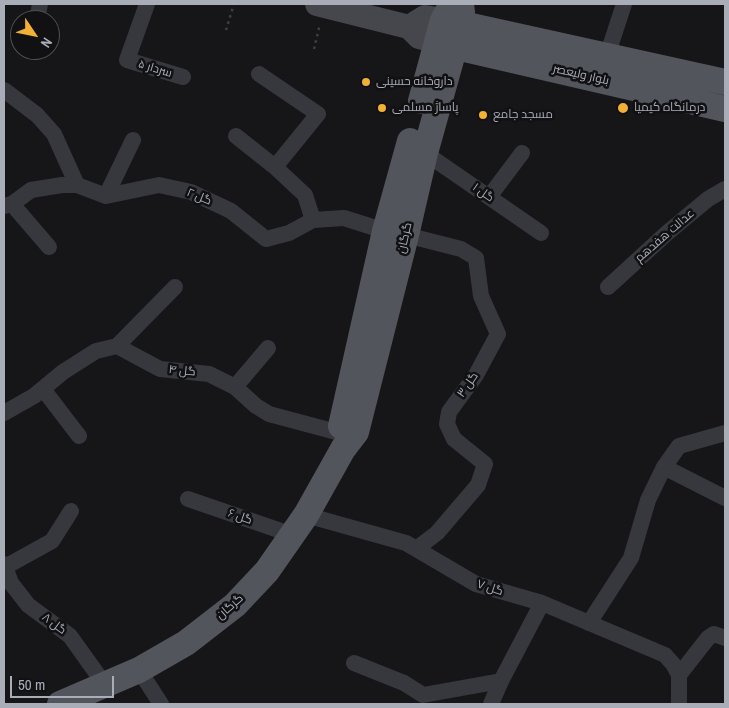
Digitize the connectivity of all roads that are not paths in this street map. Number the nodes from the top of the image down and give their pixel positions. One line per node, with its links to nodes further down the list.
1 (147, 4): 7 (street, سردار ۵)
2 (624, 4): 5 (street)
3 (320, 5): 4 (main road)
4 (452, 23): 5 (main road, بلوار ولیعصر); 10 (main road, بلوار ولیعصر); 13 (main road, گرگان); 22 (main road, گرگان)
5 (608, 56): 8 (main road, بلوار ولیعصر)
6 (259, 74): 15 (street)
7 (183, 78)
8 (725, 82)
9 (4, 90): 16 (street)
10 (725, 109)
11 (236, 136): 15 (street)
12 (133, 140): 18 (street)
13 (425, 152): 19 (street, گل ۱); 22 (main road, گرگان)
14 (522, 153): 19 (street)
15 (275, 167): 21 (street)
16 (77, 185): 18 (street); 20 (street)
17 (725, 191): 26 (street, عدالت هفدهم)
18 (106, 196): 21 (street, گل ۲)
19 (489, 197): 23 (street, گل ۱)
20 (8, 205): 24 (street)
21 (313, 220): 22 (street, گل ۲)
22 (396, 233): 34 (main road, گرگان); 40 (street, گل ۳)
23 (541, 233)
24 (49, 247)
25 (175, 287): 27 (street)
26 (608, 287)
27 (117, 346): 29 (street, گل ۴); 30 (street)
28 (268, 348): 29 (street)
29 (236, 387): 34 (street, گل ۴)
30 (43, 389): 31 (street); 33 (street)
31 (4, 413)
32 (725, 432): 35 (street)
33 (79, 436)
34 (342, 441): 39 (main road, گرگان)
35 (664, 467): 36 (street); 43 (street)
36 (725, 498)
37 (188, 499): 39 (street, گل ۶)
38 (71, 511): 41 (street)
39 (300, 525): 40 (street, گل ۷); 46 (main road, گرگان)
40 (416, 549): 42 (street, گل ۷)
41 (4, 565): 49 (street, گل ۸)
42 (542, 604): 43 (street, گل ۷); 48 (street)
43 (588, 623): 47 (street, گل ۷)
44 (725, 638): 47 (street)
45 (354, 663): 50 (street)
46 (140, 670): 49 (main road, گرگان); 52 (street)
47 (676, 670): 54 (street)
48 (502, 681): 50 (street); 53 (street)
49 (105, 685): 51 (main road, گرگان)
50 (421, 699)
51 (60, 704)
52 (161, 704)
53 (491, 704)
54 (678, 704)

